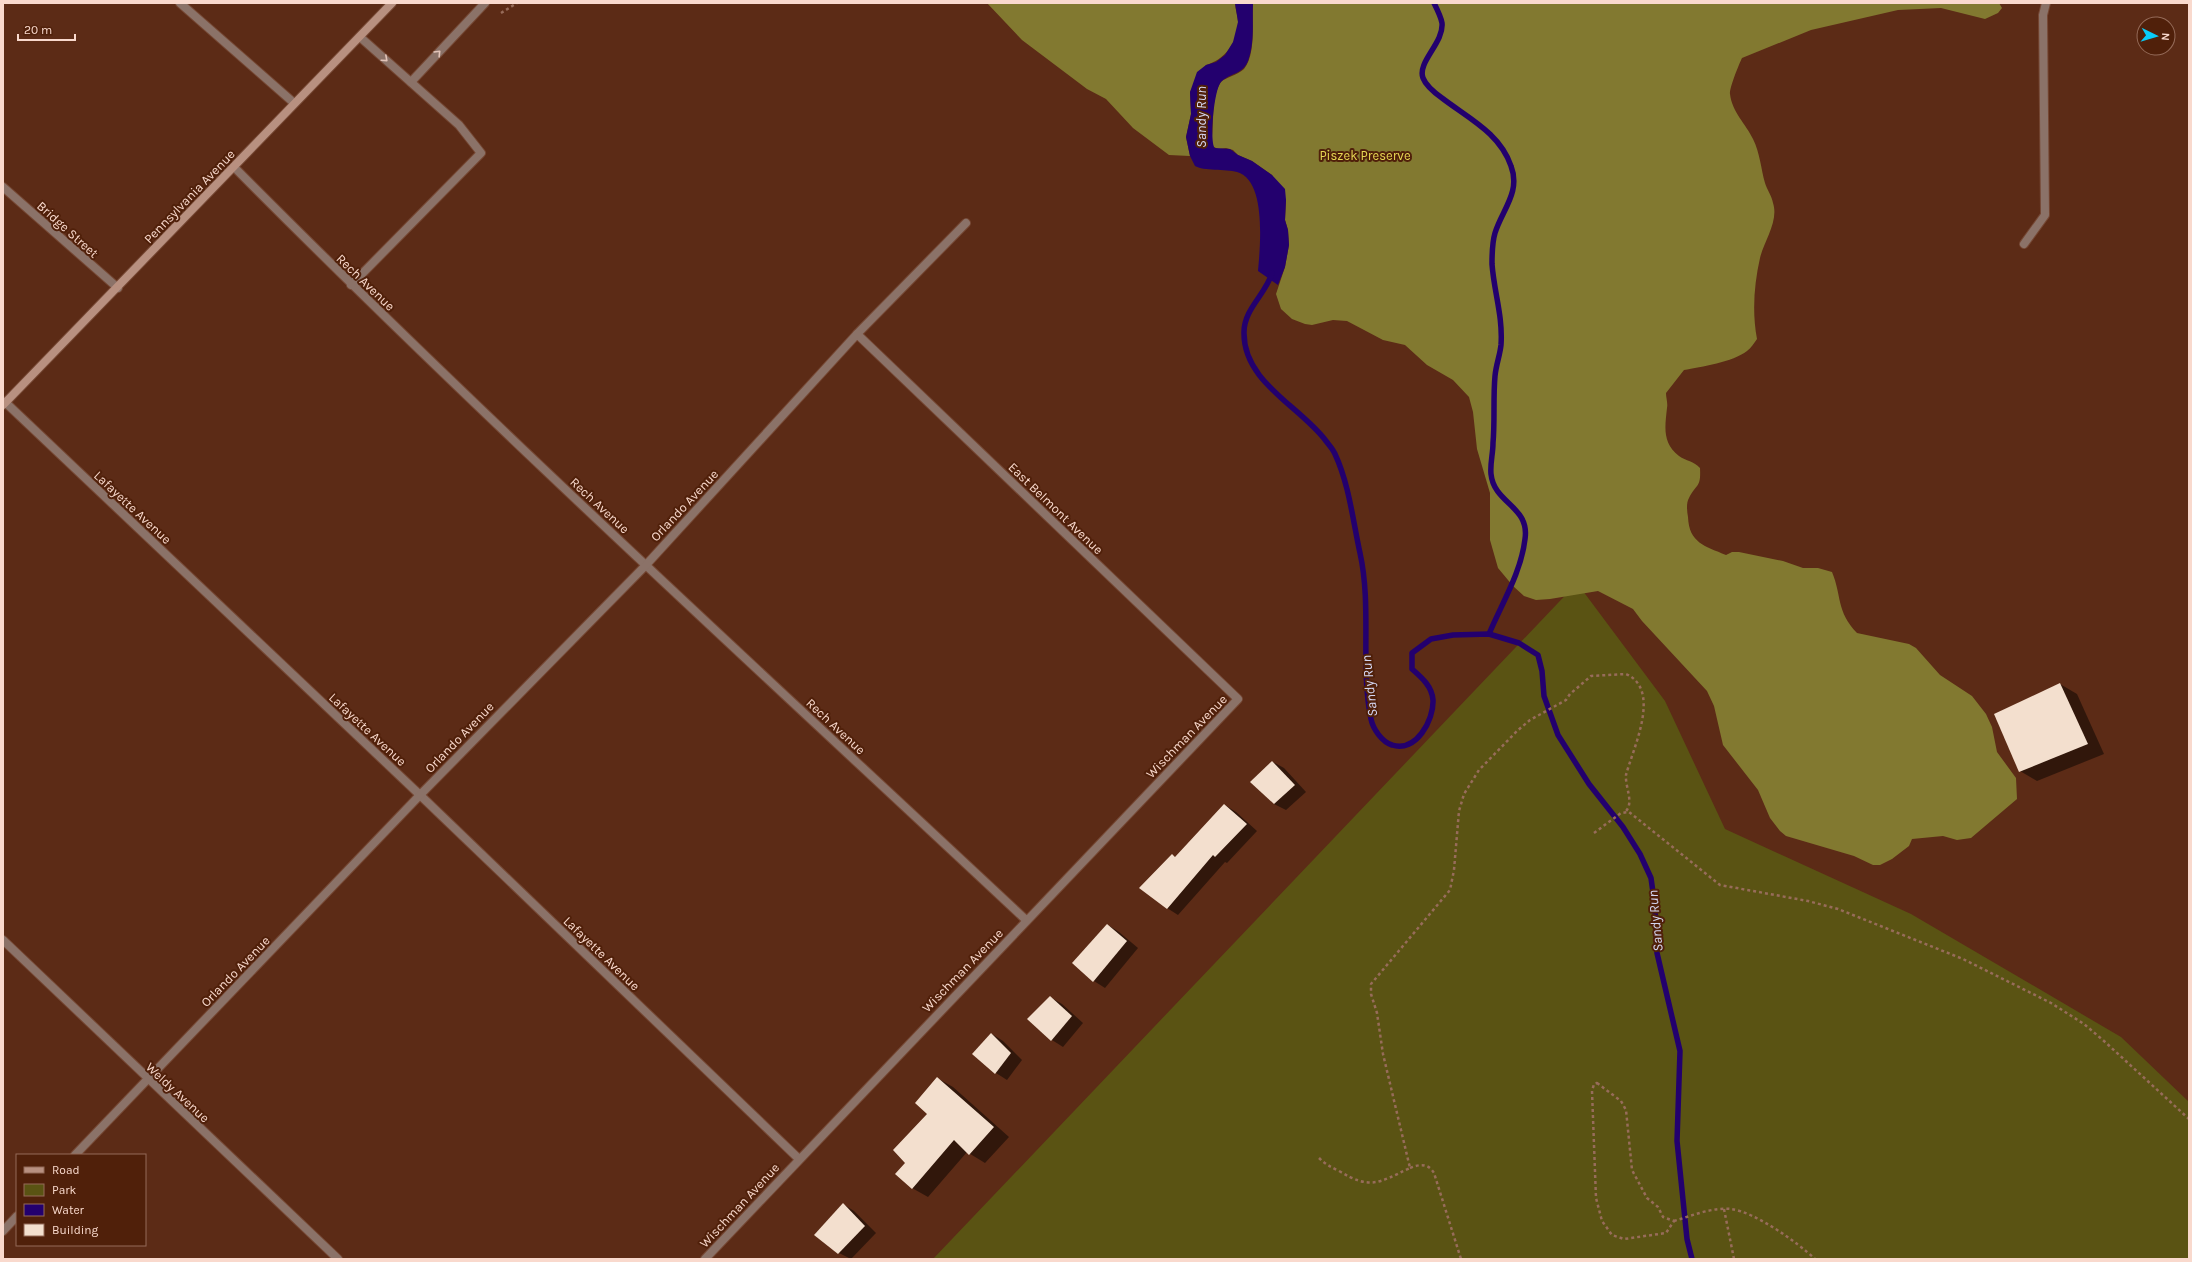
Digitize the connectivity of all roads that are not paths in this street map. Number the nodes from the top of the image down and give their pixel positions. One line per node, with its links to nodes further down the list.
1 (180, 3): 7 (street)
2 (392, 3): 5 (main road, Pennsylvania Avenue)
3 (485, 3): 6 (street, one-way to 3)
4 (2046, 3): 11 (street)
5 (360, 36): 6 (street, one-way to 6); 7 (main road, Pennsylvania Avenue)
6 (411, 82): 12 (street)
7 (294, 103): 8 (main road, Pennsylvania Avenue)
8 (234, 167): 12 (street, Rech Avenue); 13 (main road, Pennsylvania Avenue)
9 (3, 187): 13 (street, Bridge Street)
10 (966, 223): 14 (street, Orlando Avenue)
11 (2024, 244)
12 (351, 285): 16 (street, Rech Avenue)
13 (118, 288): 15 (main road, Pennsylvania Avenue)
14 (857, 334): 16 (street, Orlando Avenue); 17 (street, East Belmont Avenue)
15 (4, 404): 18 (street, Lafayette Avenue)
16 (646, 565): 18 (street, Orlando Avenue); 19 (street, Rech Avenue)
17 (1238, 698): 19 (street, Wischman Avenue)
18 (420, 795): 21 (street, Orlando Avenue); 23 (street, Lafayette Avenue)
19 (1026, 920): 23 (street, Wischman Avenue)
20 (3, 940): 21 (street, Weldy Avenue)
21 (148, 1079): 22 (street, Orlando Avenue); 26 (street, Weldy Avenue)
22 (76, 1154)
23 (799, 1158): 27 (street, Wischman Avenue)
24 (16, 1217): 25 (street)
25 (3, 1230)
26 (338, 1259)
27 (705, 1259)

